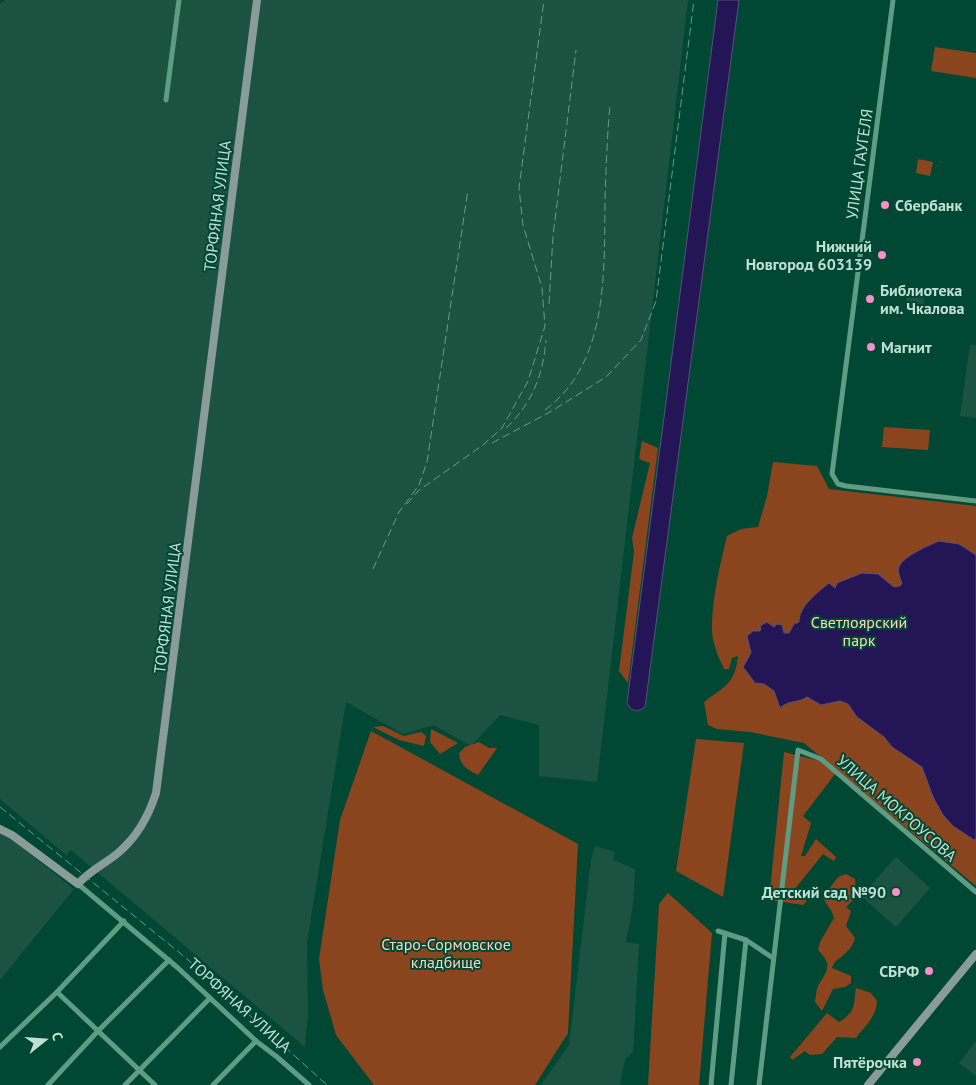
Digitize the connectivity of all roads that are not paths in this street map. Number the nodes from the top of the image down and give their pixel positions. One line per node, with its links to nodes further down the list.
1 (179, 0): 4 (street)
2 (257, 0): 7 (street, ТОРФЯНАЯ УЛИЦА)
3 (893, 0): 5 (street, УЛИЦА ГАУГЕЛЯ)
4 (166, 100)
5 (976, 501)
6 (0, 829): 7 (street)
7 (78, 884): 9 (street, ТОРФЯНАЯ УЛИЦА)
8 (976, 892): 14 (street, УЛИЦА МОКРОУСОВА)
9 (124, 921): 15 (street, ТОРФЯНАЯ УЛИЦА); 16 (street)
10 (718, 930): 11 (street)
11 (725, 933): 12 (street); 27 (street)
12 (746, 940): 14 (street); 28 (street)
13 (976, 954): 30 (street)
14 (773, 958): 29 (street)
15 (169, 960): 17 (street, ТОРФЯНАЯ УЛИЦА); 18 (street)
16 (57, 992): 18 (street); 20 (street)
17 (210, 998): 19 (street, ТОРФЯНАЯ УЛИЦА); 21 (street)
18 (98, 1031): 21 (street); 22 (street)
19 (256, 1041): 25 (street); 26 (street, ТОРФЯНАЯ УЛИЦА)
20 (0, 1047)
21 (138, 1070): 23 (street); 24 (street)
22 (48, 1085)
23 (124, 1085)
24 (155, 1085)
25 (213, 1085)
26 (309, 1085)
27 (711, 1085)
28 (731, 1085)
29 (759, 1085)
30 (868, 1085)

